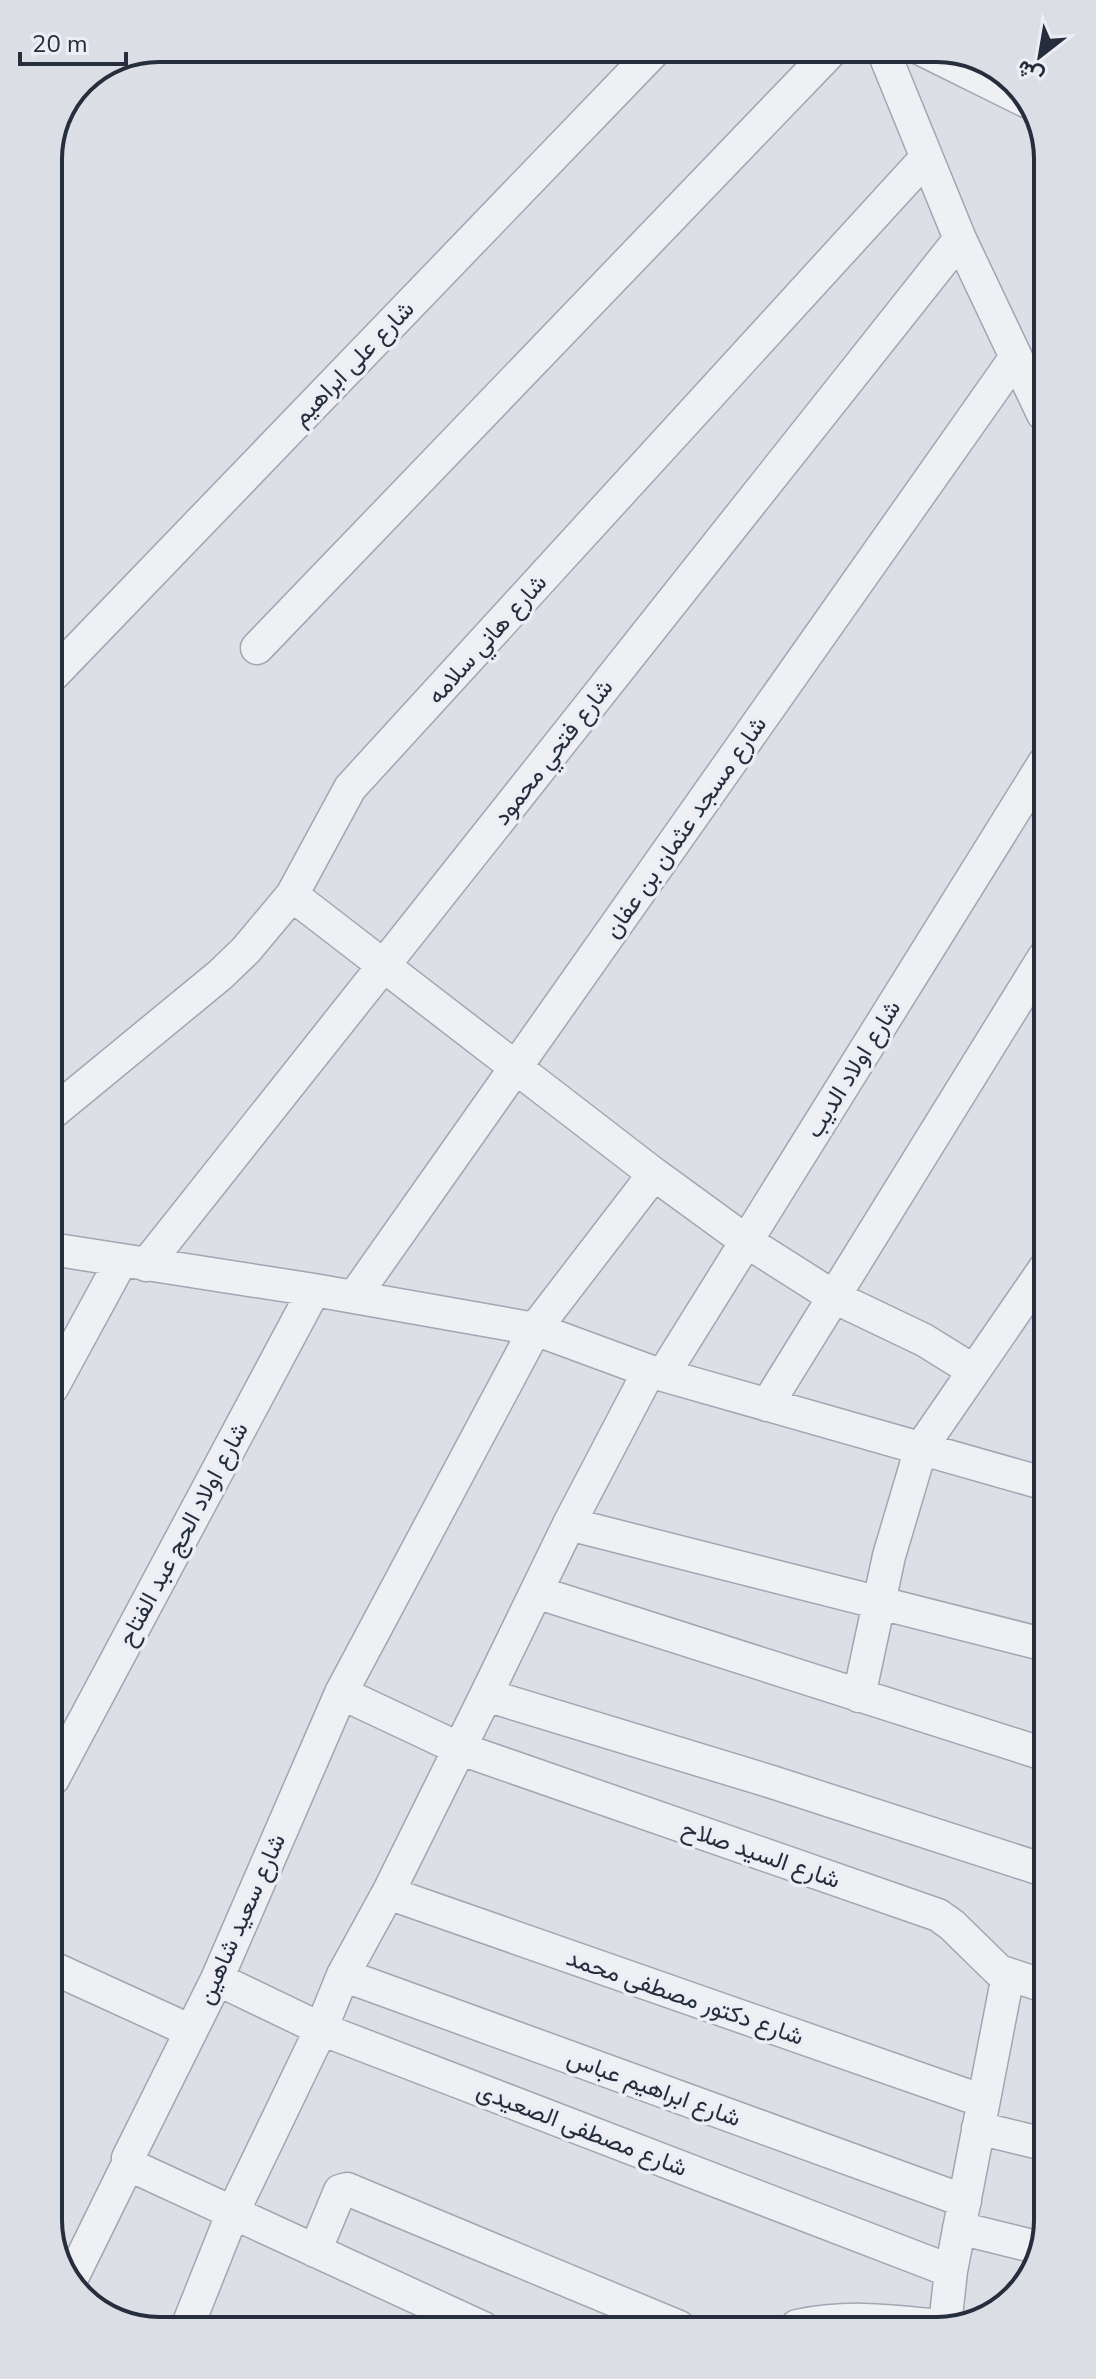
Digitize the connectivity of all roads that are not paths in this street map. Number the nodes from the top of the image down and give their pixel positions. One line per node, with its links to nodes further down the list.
1 (644, 62): 10 (street, شارع على ابراهيم)
2 (821, 62): 9 (street)
3 (890, 62): 6 (street)
4 (949, 63): 5 (street)
5 (1006, 91)
6 (926, 158): 7 (street); 12 (street, شارع هاني سلامه)
7 (960, 239): 8 (street); 13 (street, شارع فتحي محمود)
8 (1029, 377): 15 (street, شارع مسجد عثمان بن عفان)
9 (257, 648)
10 (62, 666)
11 (1034, 779): 18 (street, شارع اولاد الديب)
12 (292, 895): 13 (street); 16 (street, شارع هاني سلامه)
13 (383, 966): 15 (street); 20 (street, شارع فتحي محمود)
14 (1034, 973): 24 (street)
15 (516, 1067): 17 (street); 23 (street, شارع مسجد عثمان بن عفان)
16 (62, 1105)
17 (654, 1174): 18 (street); 25 (street, شارع سعيد شاهين)
18 (746, 1241): 24 (street); 28 (street, شارع اولاد الديب)
19 (62, 1251): 20 (street)
20 (134, 1263): 22 (street); 27 (street, شارع فتحي محمود)
21 (1034, 1284): 26 (street)
22 (314, 1290): 23 (street); 41 (street, شارع اولاد الحج عبد الفتاح)
23 (354, 1297): 25 (street)
24 (834, 1297): 26 (street); 29 (street)
25 (535, 1329): 28 (street); 36 (street, شارع سعيد شاهين)
26 (974, 1371): 30 (street)
27 (62, 1373)
28 (656, 1373): 29 (street); 32 (street, شارع اولاد الديب)
29 (767, 1405): 30 (street)
30 (921, 1448): 31 (street); 34 (street)
31 (1034, 1476)
32 (569, 1524): 33 (street, شارع اولاد الديب); 34 (street)
33 (536, 1592): 37 (street, شارع اولاد الديب); 38 (street)
34 (879, 1603): 35 (street); 38 (street)
35 (1034, 1642)
36 (341, 1693): 39 (street, شارع السيد صلاح); 47 (street, شارع سعيد شاهين)
37 (486, 1695): 39 (street, شارع اولاد الديب); 42 (street)
38 (859, 1696): 40 (street)
39 (458, 1748): 43 (street, شارع اولاد الديب); 46 (street, شارع السيد صلاح)
40 (1034, 1751)
41 (62, 1762)
42 (1034, 1867)
43 (388, 1893): 45 (street, شارع اولاد الديب); 51 (street, شارع دكتور مصطفى محمد)
44 (62, 1972): 50 (street)
45 (343, 1975): 49 (street, شارع اولاد الديب); 55 (street, شارع ابراهيم عباس)
46 (1008, 1975): 48 (street, شارع السيد صلاح); 51 (street)
47 (217, 1979): 49 (street, شارع مصطفى الصعيدى); 50 (street, شارع سعيد شاهين)
48 (1034, 1983)
49 (321, 2029): 54 (street, شارع اولاد الديب); 59 (street, شارع مصطفى الصعيدى)
50 (191, 2031): 53 (street, شارع سعيد شاهين)
51 (980, 2114): 52 (street, شارع دكتور مصطفى محمد); 55 (street)
52 (1034, 2139)
53 (129, 2162): 54 (street); 58 (street, شارع سعيد شاهين)
54 (233, 2212): 57 (street); 61 (street, شارع اولاد الديب)
55 (962, 2215): 56 (street, شارع ابراهيم عباس); 59 (street)
56 (1031, 2244)
57 (315, 2251): 62 (street); 63 (street)
58 (76, 2270)
59 (951, 2271): 60 (street)
60 (946, 2316)
61 (191, 2317)
62 (459, 2317)
63 (655, 2317)

